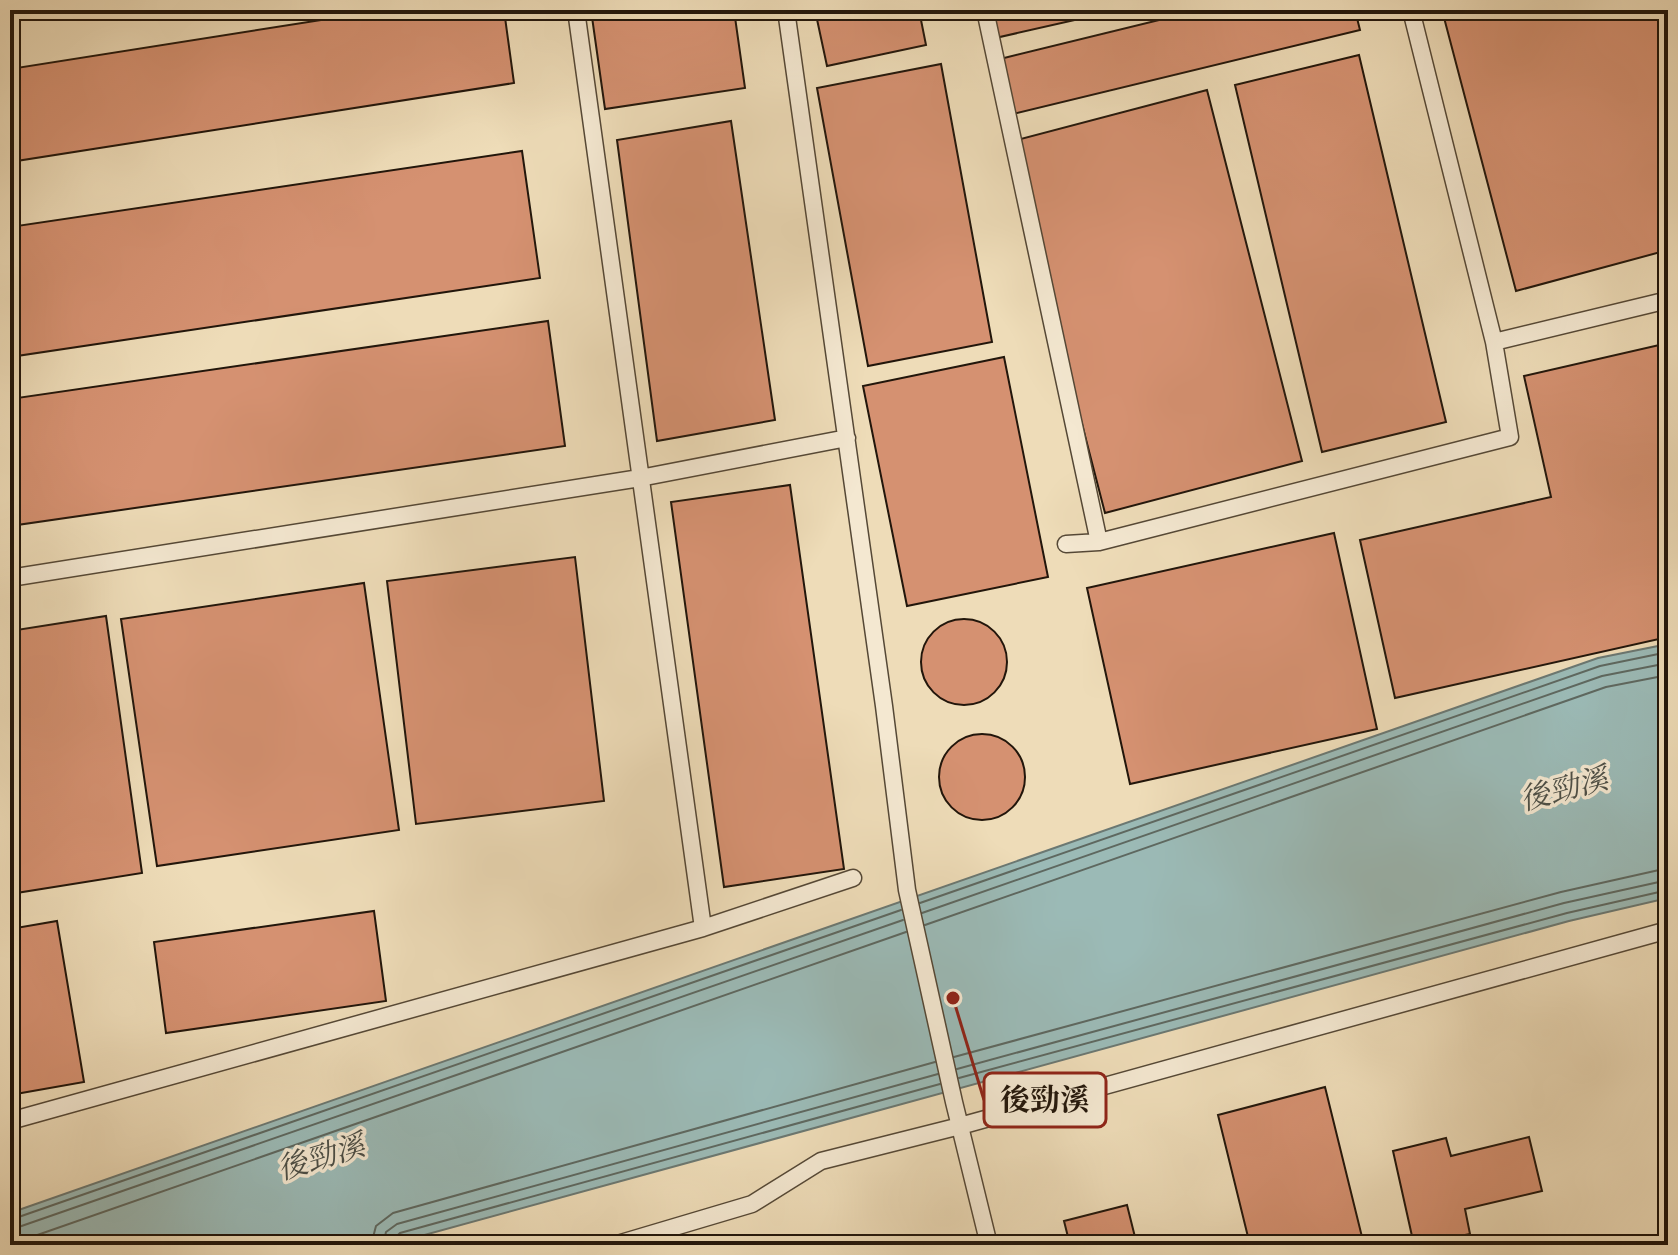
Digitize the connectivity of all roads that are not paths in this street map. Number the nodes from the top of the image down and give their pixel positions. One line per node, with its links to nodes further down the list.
1 (576, 10): 8 (lane)
2 (786, 10): 7 (lane)
3 (985, 10): 9 (lane)
4 (1411, 10): 6 (lane)
5 (1668, 300): 6 (lane)
6 (1494, 342): 9 (lane)
7 (847, 438): 8 (lane); 16 (lane)
8 (640, 478): 11 (lane); 13 (lane)
9 (1099, 542): 10 (lane)
10 (1066, 544)
11 (10, 578)
12 (853, 878): 13 (lane)
13 (703, 928): 15 (lane)
14 (1668, 930): 16 (lane)
15 (10, 1121)
16 (960, 1126): 17 (lane); 18 (lane)
17 (614, 1245)
18 (989, 1245)

